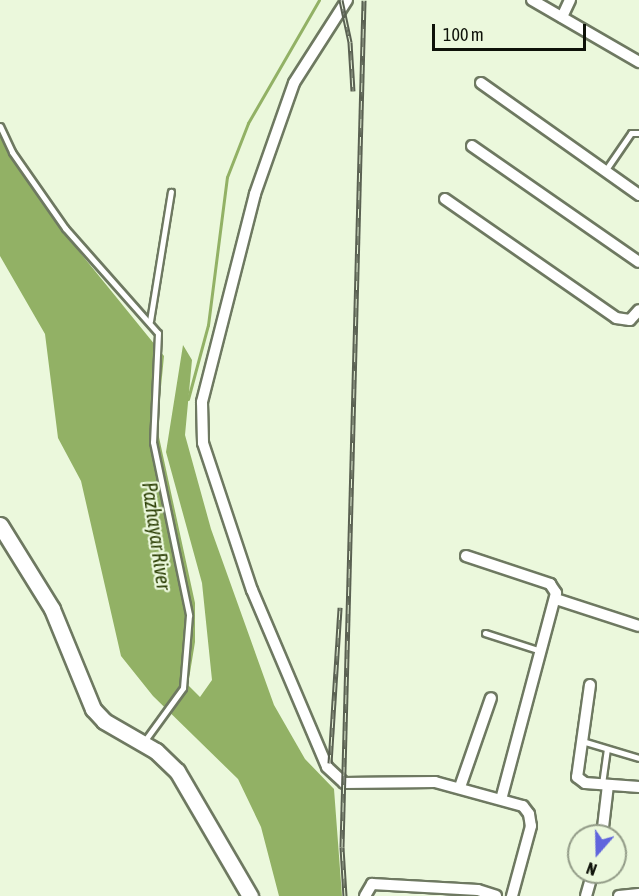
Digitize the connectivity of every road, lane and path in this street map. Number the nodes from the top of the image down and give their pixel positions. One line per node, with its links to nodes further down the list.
1 (347, 0): 30 (street)
2 (532, 0): 4 (street)
3 (570, 0): 4 (street)
4 (562, 17): 5 (street)
5 (639, 62)
6 (481, 83): 10 (street)
7 (0, 126): 16 (lane)
8 (639, 133): 10 (lane)
9 (472, 146): 14 (street)
10 (605, 171): 12 (street)
11 (171, 192): 16 (lane)
12 (639, 195)
13 (445, 199): 15 (street)
14 (639, 262)
15 (639, 310)
16 (150, 321): 26 (lane)
17 (0, 525): 26 (street)
18 (465, 556): 19 (street)
19 (556, 599): 20 (street); 22 (street)
20 (639, 626)
21 (485, 633): 22 (lane)
22 (541, 651): 32 (street)
23 (590, 685): 25 (street)
24 (491, 698): 30 (street)
25 (582, 741): 27 (lane); 29 (street)
26 (142, 744): 35 (street)
27 (607, 748): 28 (lane); 29 (lane)
28 (639, 758)
29 (605, 785): 31 (street); 33 (street)
30 (460, 787): 32 (street)
31 (639, 787)
32 (501, 799): 38 (street)
33 (603, 824)
34 (639, 894): 41 (street)
35 (250, 896)
36 (365, 896): 37 (street)
37 (496, 896)
38 (512, 896)
39 (586, 896): 40 (street)
40 (592, 896)
41 (619, 896)

